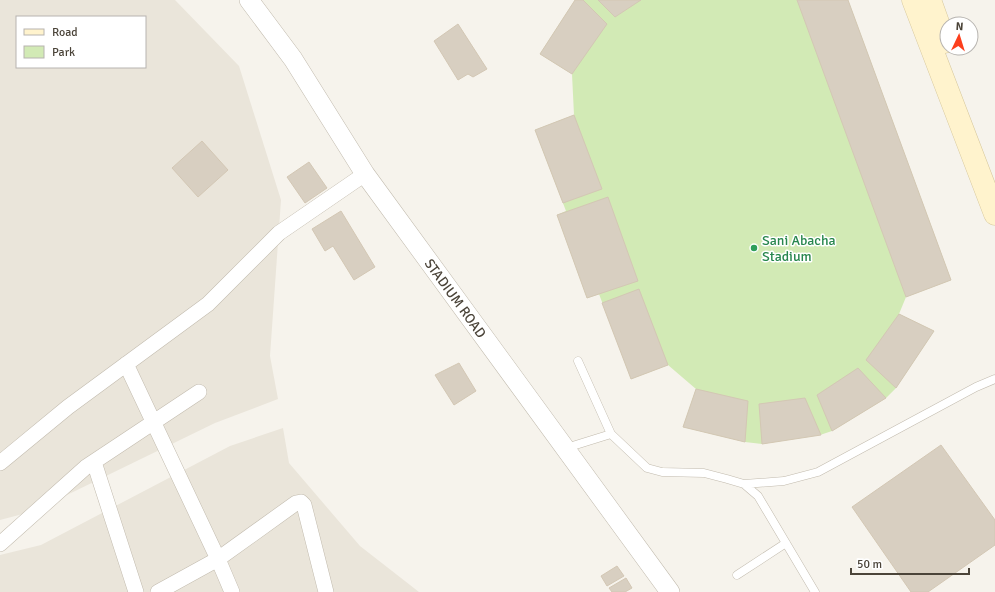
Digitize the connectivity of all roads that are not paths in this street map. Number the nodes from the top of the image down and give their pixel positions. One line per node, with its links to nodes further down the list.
1 (248, 0): 6 (street, STADIUM ROAD)
2 (913, 0): 8 (main road)
3 (930, 0): 4 (main road)
4 (939, 25)
5 (950, 56): 7 (main road)
6 (365, 174): 10 (street); 15 (street, STADIUM ROAD)
7 (995, 177)
8 (995, 214)
9 (578, 361): 14 (lane)
10 (126, 364): 13 (street); 17 (street)
11 (995, 379): 18 (lane)
12 (200, 392): 13 (street)
13 (154, 423): 16 (street); 21 (street)
14 (611, 434): 15 (lane); 18 (lane)
15 (565, 448): 27 (street, STADIUM ROAD)
16 (94, 462): 20 (street); 23 (street)
17 (0, 463)
18 (744, 484): 19 (lane)
19 (786, 543): 22 (lane); 28 (lane)
20 (0, 544)
21 (218, 558): 24 (street); 25 (street); 26 (street)
22 (737, 575)
23 (136, 592)
24 (158, 592)
25 (232, 592)
26 (326, 592)
27 (670, 592)
28 (815, 592)

